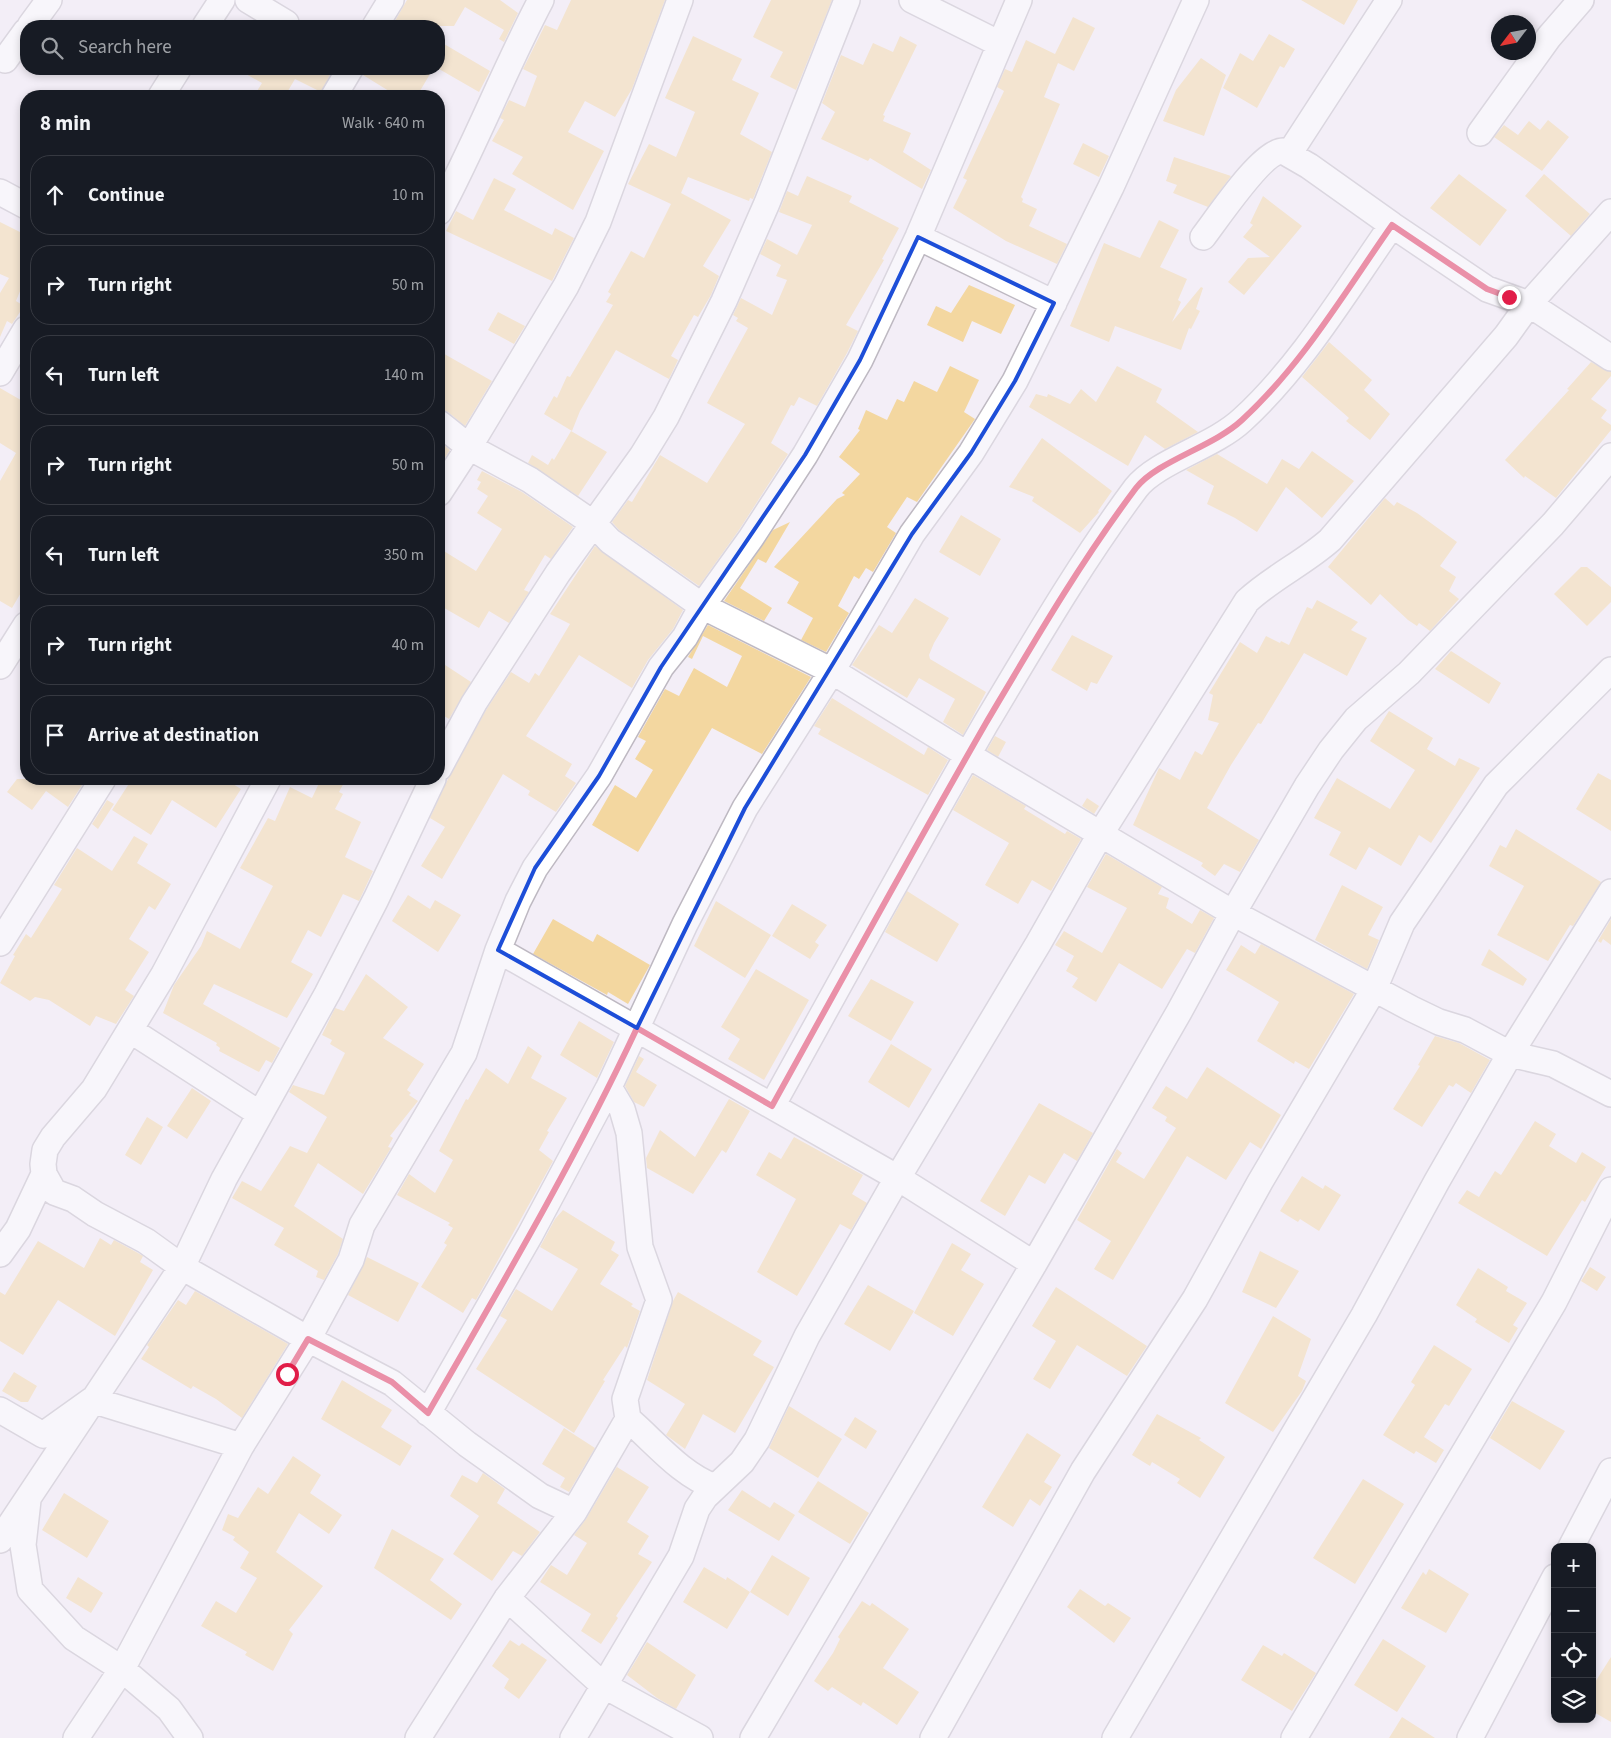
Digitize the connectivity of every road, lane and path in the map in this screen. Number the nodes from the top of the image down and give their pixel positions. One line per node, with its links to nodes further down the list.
1 (49, 0): 13 (street)
2 (222, 0): 14 (street)
3 (248, 0): 15 (street)
4 (391, 0): 16 (street)
5 (540, 0): 27 (street)
6 (680, 0): 39 (street)
7 (847, 0): 42 (street)
8 (912, 0): 18 (street)
9 (1019, 0): 18 (street)
10 (1196, 0): 33 (street)
11 (1389, 0): 25 (street)
12 (1581, 0): 24 (street)
13 (34, 20)
14 (209, 20)
15 (281, 20)
16 (379, 20)
17 (20, 38): 19 (street)
18 (1000, 44): 31 (street)
19 (2, 61)
20 (174, 75): 22 (street)
21 (346, 75): 23 (street)
22 (165, 90)
23 (338, 90)
24 (1480, 133)
25 (1288, 154): 30 (street); 32 (street)
26 (0, 192): 28 (street)
27 (445, 201)
28 (20, 203)
29 (1611, 212): 34 (street)
30 (1392, 225): 34 (street); 48 (street)
31 (918, 237): 33 (street); 43 (street)
32 (1203, 237)
33 (1054, 303): 47 (street)
34 (1529, 304): 36 (street); 53 (street)
35 (20, 340): 37 (street)
36 (1611, 358)
37 (0, 373)
38 (445, 428): 39 (street)
39 (470, 447): 41 (street); 42 (street)
40 (1611, 456): 55 (street)
41 (445, 484)
42 (594, 524): 43 (street); 49 (street)
43 (702, 606): 47 (street); 57 (street)
44 (20, 633): 45 (street)
45 (2, 656)
46 (1611, 670): 58 (street)
47 (832, 671): 48 (street); 59 (street)
48 (968, 756): 53 (street); 64 (street)
49 (445, 757)
50 (99, 785): 56 (street)
51 (265, 785): 60 (street)
52 (430, 785): 65 (street)
53 (1101, 834): 55 (street); 67 (street)
54 (1611, 892): 61 (street)
55 (1233, 912): 58 (street); 70 (street)
56 (0, 943)
57 (498, 950): 59 (street); 72 (street)
58 (1374, 989): 61 (street); 94 (street)
59 (637, 1028): 62 (street); 64 (street)
60 (130, 1030): 65 (street); 66 (street)
61 (1510, 1054): 63 (street); 95 (street)
62 (609, 1087): 75 (street); 76 (street)
63 (1611, 1094)
64 (772, 1106): 67 (street)
65 (260, 1114): 71 (street)
66 (44, 1174): 69 (street); 71 (street)
67 (898, 1178): 70 (street); 79 (street)
68 (1611, 1190): 96 (street)
69 (0, 1254)
70 (1034, 1264): 93 (street)
71 (182, 1267): 72 (street); 73 (street)
72 (308, 1339): 75 (street); 77 (street)
73 (92, 1400): 74 (street); 77 (street); 80 (street)
74 (0, 1410)
75 (428, 1413): 81 (street)
76 (628, 1419): 79 (street); 81 (street)
77 (241, 1446): 86 (street)
78 (1611, 1471): 83 (street)
79 (716, 1487): 87 (street)
80 (29, 1495): 82 (street); 86 (street)
81 (574, 1512): 85 (street)
82 (0, 1540)
83 (1573, 1543)
84 (1551, 1585): 97 (street)
85 (506, 1598): 87 (street); 90 (street)
86 (122, 1669): 88 (street); 89 (street)
87 (603, 1685): 91 (street); 92 (street)
88 (76, 1738)
89 (190, 1738)
90 (418, 1738)
91 (573, 1738)
92 (700, 1738)
93 (753, 1738)
94 (933, 1738)
95 (1115, 1738)
96 (1294, 1738)
97 (1470, 1738)

